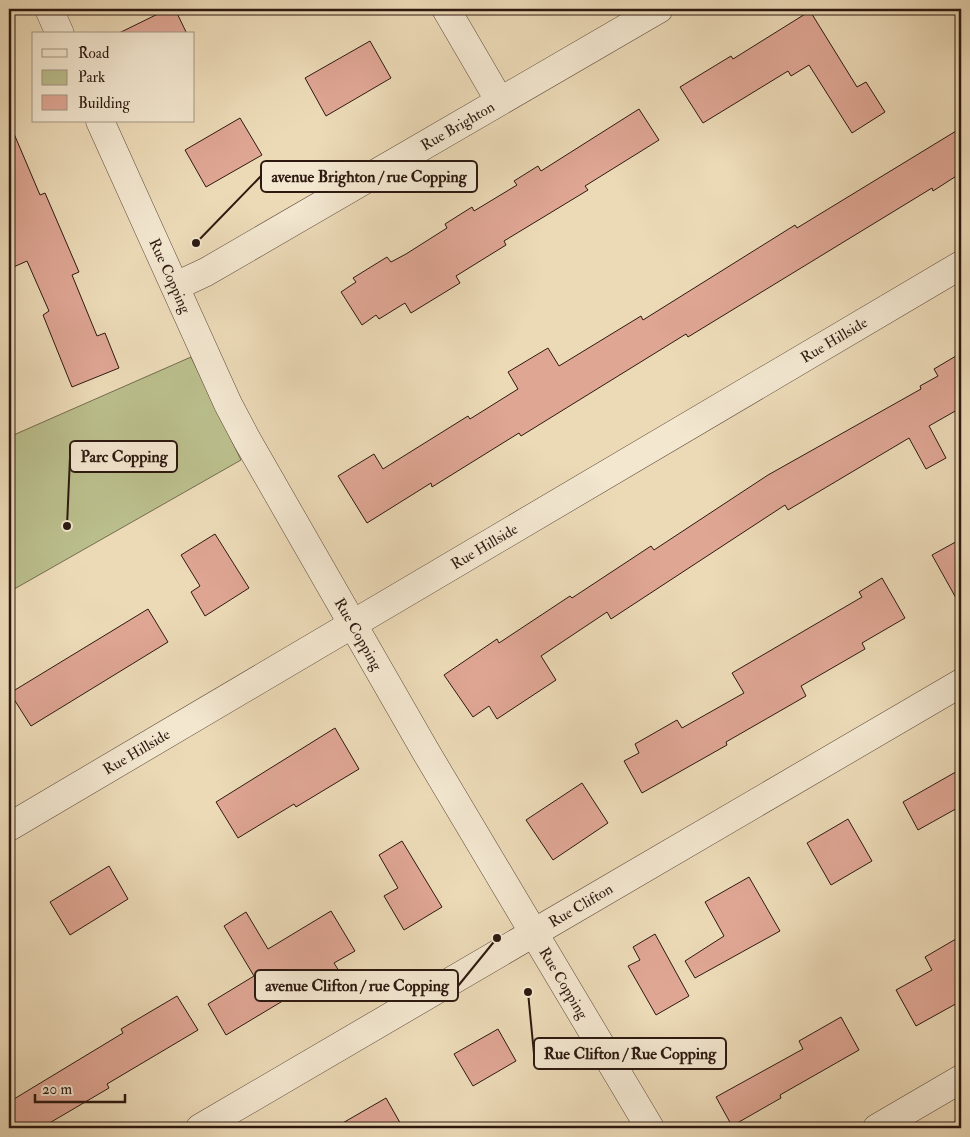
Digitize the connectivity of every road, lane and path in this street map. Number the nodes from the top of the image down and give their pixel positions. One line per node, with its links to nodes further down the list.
1 (48, 9): 4 (street)
2 (446, 9): 5 (street)
3 (658, 9): 5 (street, Rue Brighton)
4 (59, 32)
5 (499, 100): 8 (street, Rue Brighton)
6 (100, 122): 8 (street, Rue Copping)
7 (961, 265): 9 (street, Rue Hillside)
8 (176, 286): 9 (street, Rue Copping)
9 (351, 624): 11 (street, Rue Hillside); 12 (street, Rue Copping)
10 (961, 683): 12 (street, Rue Clifton)
11 (9, 827)
12 (534, 933): 14 (street, Rue Clifton); 15 (street, Rue Copping)
13 (961, 1079): 16 (street)
14 (200, 1128)
15 (650, 1128)
16 (877, 1128)

